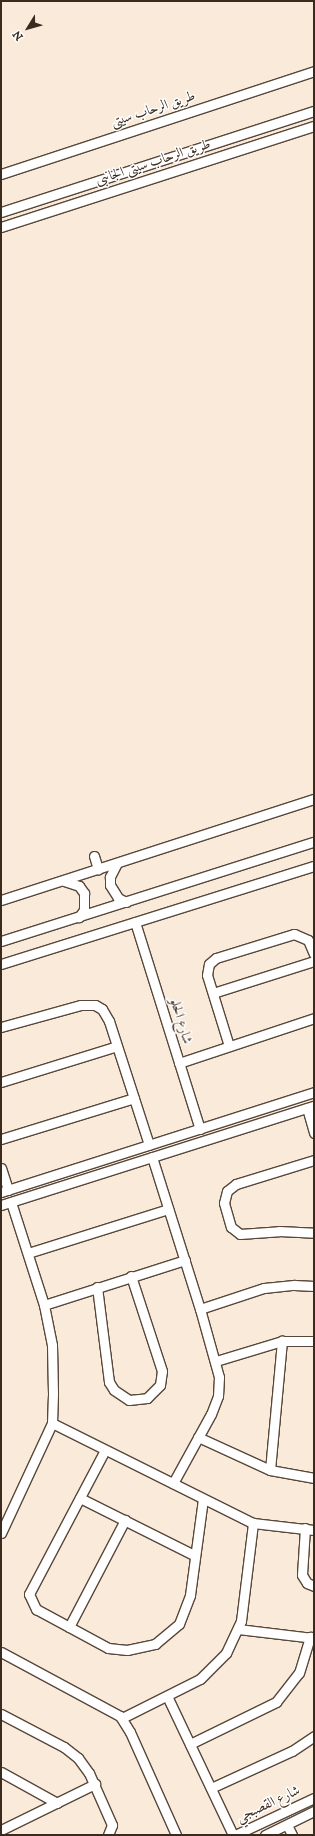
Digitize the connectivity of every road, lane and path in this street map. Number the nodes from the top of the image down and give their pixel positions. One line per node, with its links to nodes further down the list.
1 (314, 71): 4 (street, طريق الرحاب سيتى)
2 (314, 111): 5 (street)
3 (314, 126): 6 (street, طريق الرحاب سيتى الجانبى)
4 (1, 174)
5 (1, 212)
6 (1, 227)
7 (314, 799): 10 (street)
8 (314, 842): 15 (street)
9 (94, 856): 12 (street)
10 (117, 863): 12 (street); 15 (street)
11 (314, 866): 17 (street)
12 (98, 869): 13 (street)
13 (62, 881): 14 (street); 16 (street)
14 (1, 900)
15 (126, 902): 16 (street)
16 (79, 917): 18 (street)
17 (136, 922): 21 (street); 27 (street, شارع الحلو)
18 (1, 941)
19 (314, 954): 22 (street)
20 (314, 961): 22 (street)
21 (1, 964)
22 (213, 993): 26 (street)
23 (314, 1018): 26 (street)
24 (1, 1027): 25 (street)
25 (117, 1046): 28 (street); 30 (street)
26 (230, 1046): 27 (street)
27 (179, 1063): 32 (street, شارع الحلو)
28 (1, 1082)
29 (314, 1092): 32 (street)
30 (134, 1098): 34 (street); 35 (street)
31 (310, 1107): 33 (street); 36 (street)
32 (200, 1129): 35 (street)
33 (314, 1133)
34 (1, 1140)
35 (149, 1145): 38 (street)
36 (152, 1158): 40 (street); 44 (street)
37 (314, 1160): 45 (street)
38 (84, 1166): 40 (street); 41 (street)
39 (1, 1168): 41 (street)
40 (88, 1178): 42 (street)
41 (5, 1191)
42 (11, 1202): 43 (street); 46 (street)
43 (1, 1205)
44 (168, 1209): 46 (street); 47 (street)
45 (314, 1233)
46 (28, 1253): 51 (street)
47 (184, 1260): 48 (street); 52 (street)
48 (131, 1276): 50 (street); 50 (street)
49 (314, 1286): 52 (street)
50 (97, 1287): 51 (street)
51 (44, 1305): 56 (street)
52 (200, 1309): 55 (street)
53 (282, 1341): 54 (street); 55 (street); 59 (street)
54 (314, 1341)
55 (216, 1361): 57 (street)
56 (52, 1423): 58 (street); 67 (street)
57 (198, 1437): 59 (street); 61 (street)
58 (105, 1450): 61 (street); 62 (street)
59 (270, 1470): 60 (street)
60 (314, 1478)
61 (173, 1483): 63 (street)
62 (80, 1498): 64 (street); 70 (street)
63 (203, 1499): 65 (street); 68 (street)
64 (125, 1520): 68 (street); 70 (street)
65 (253, 1522): 66 (street); 71 (street)
66 (309, 1529): 69 (street)
67 (1, 1533)
68 (194, 1555): 70 (street)
69 (314, 1586)
70 (69, 1627)
71 (238, 1629): 72 (street); 74 (street)
72 (312, 1637): 78 (street)
73 (1, 1652): 76 (street)
74 (167, 1696): 76 (street); 78 (street)
75 (1, 1714): 80 (street)
76 (122, 1718): 88 (street)
77 (314, 1736): 81 (street)
78 (190, 1744): 81 (street)
79 (1, 1772): 83 (street)
80 (95, 1784): 83 (street); 87 (street)
81 (211, 1788): 89 (street)
82 (314, 1798): 89 (street, شارع القصبجي)
83 (57, 1803): 86 (street)
84 (314, 1812): 85 (street, شارع القصبجي)
85 (287, 1825): 90 (street, شارع القصبجي); 91 (street)
86 (1, 1830)
87 (108, 1835)
88 (176, 1835)
89 (234, 1835)
90 (265, 1835)
91 (292, 1835)

